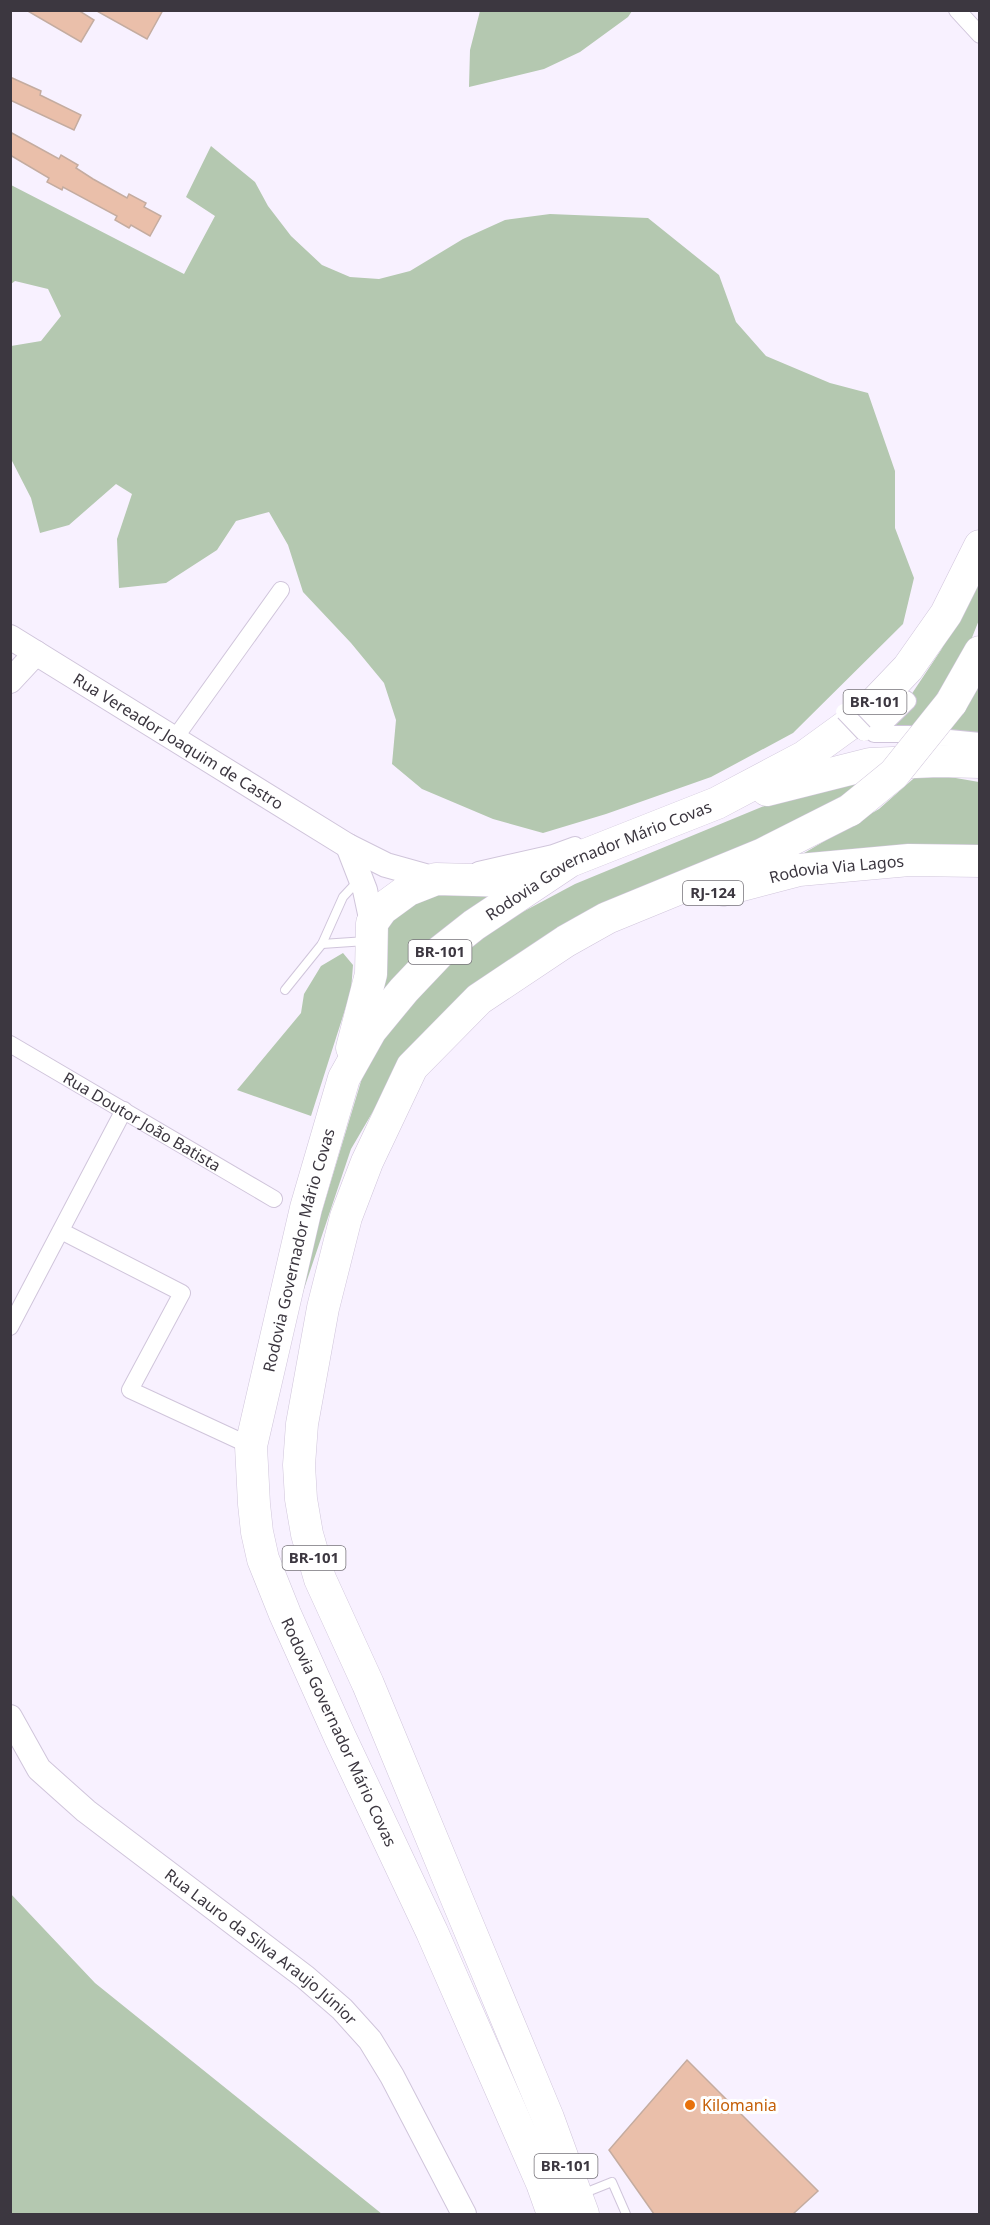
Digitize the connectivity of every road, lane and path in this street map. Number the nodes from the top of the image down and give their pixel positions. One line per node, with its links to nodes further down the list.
1 (957, 10): 2 (street)
2 (980, 35)
3 (980, 546): 12 (highway, Rodovia Governador Mário Covas / BR-101)
4 (281, 590): 9 (street)
5 (10, 637): 7 (main road, Rua Vereador Joaquim de Castro)
6 (980, 652): 20 (highway, BR-101, bridge)
7 (36, 653): 8 (main road); 9 (main road, Rua Vereador Joaquim de Castro)
8 (10, 681)
9 (175, 738): 13 (main road, Rua Vereador Joaquim de Castro)
10 (980, 741): 17 (street, bridge)
11 (980, 762): 12 (highway)
12 (717, 803): 14 (highway, Rodovia Governador Mário Covas / BR-101)
13 (348, 846): 16 (main road); 17 (main road, Rua Vereador Joaquim de Castro)
14 (570, 861): 17 (highway); 23 (highway, Rodovia Governador Mário Covas / BR-101)
15 (980, 861): 20 (highway, Rodovia Via Lagos / RJ-124)
16 (360, 879): 18 (main road); 19 (lane)
17 (436, 879): 18 (highway)
18 (371, 932): 19 (lane); 23 (highway)
19 (322, 944): 21 (lane)
20 (528, 966): 31 (highway, BR-101)
21 (285, 990)
22 (10, 1044): 24 (street, Rua Doutor João Batista)
23 (344, 1078): 28 (highway, Rodovia Governador Mário Covas / BR-101)
24 (123, 1110): 25 (street, Rua Doutor João Batista); 26 (street)
25 (274, 1199)
26 (61, 1231): 27 (street); 28 (street)
27 (10, 1327)
28 (251, 1446): 30 (highway, Rodovia Governador Mário Covas / BR-101)
29 (10, 1717): 32 (main road, Rua Lauro da Silva Araujo Júnior)
30 (340, 1737): 33 (highway); 34 (highway, Rodovia Governador Mário Covas / BR-101)
31 (593, 2206): 35 (lane)
32 (464, 2214)
33 (536, 2214)
34 (554, 2214)
35 (626, 2214)

